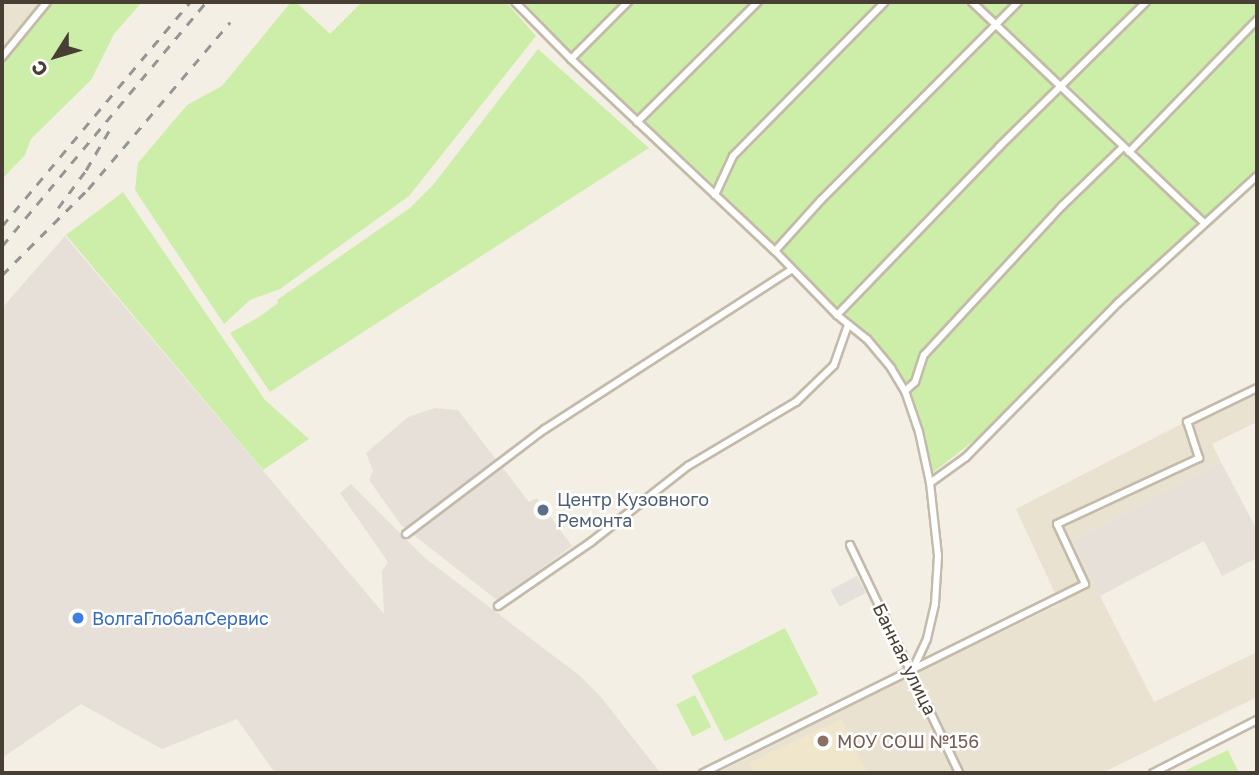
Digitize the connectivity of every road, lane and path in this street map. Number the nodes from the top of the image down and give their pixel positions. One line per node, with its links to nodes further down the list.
1 (47, 2): 11 (street)
2 (515, 2): 12 (street)
3 (628, 2): 12 (street)
4 (758, 2): 14 (street)
5 (885, 2): 18 (street)
6 (972, 2): 10 (street)
7 (1017, 2): 10 (street)
8 (1146, 2): 13 (street)
9 (1257, 20): 16 (street)
10 (996, 25): 13 (street); 20 (street)
11 (2, 57)
12 (570, 59): 14 (street)
13 (1061, 88): 15 (street); 22 (street)
14 (637, 122): 18 (street)
15 (1123, 146): 16 (street); 25 (street)
16 (1129, 152): 19 (street)
17 (1257, 176): 19 (street)
18 (715, 195): 20 (street)
19 (1204, 223): 26 (street)
20 (775, 251): 21 (street)
21 (792, 269): 22 (street); 27 (street)
22 (837, 315): 23 (street)
23 (848, 325): 25 (street); 29 (street)
24 (1257, 388): 30 (street)
25 (905, 391): 26 (street)
26 (930, 483): 30 (street)
27 (406, 534)
28 (850, 545): 30 (street, Банная улица)
29 (498, 606)
30 (912, 671): 32 (street); 33 (street, Банная улица)
31 (1257, 720): 34 (street)
32 (703, 773)
33 (960, 773)
34 (1153, 773)

